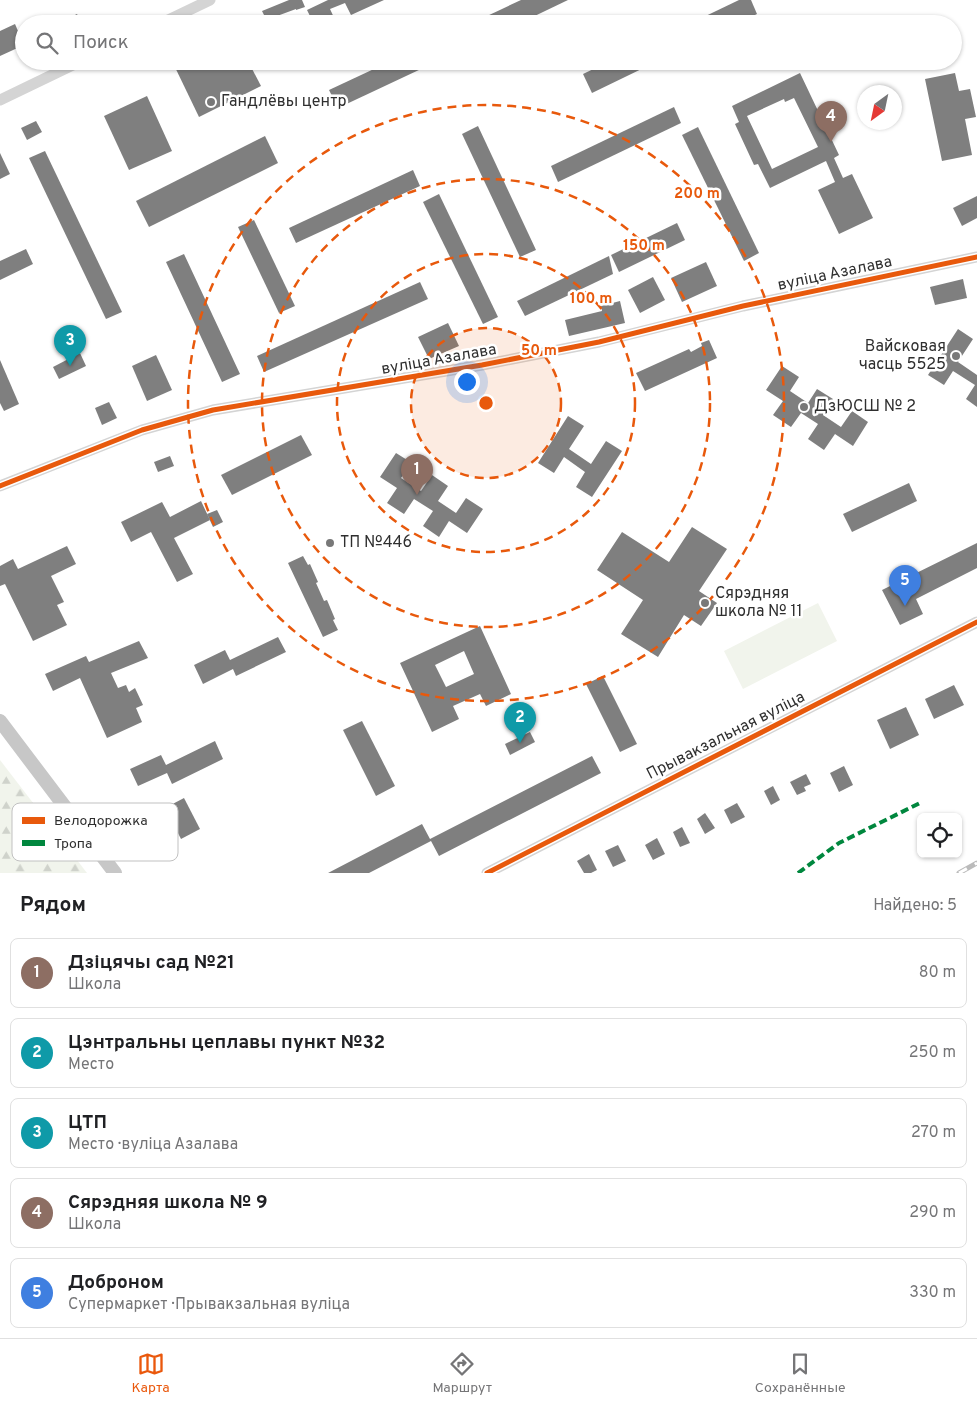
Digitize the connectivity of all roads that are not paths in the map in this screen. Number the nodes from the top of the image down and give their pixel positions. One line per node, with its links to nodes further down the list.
1 (210, 0): 2 (street)
2 (179, 15)
3 (62, 70): 4 (street)
4 (0, 100)
5 (977, 257): 6 (street, вуліца Азалава)
6 (0, 486)
7 (977, 622): 12 (street, Прывакзальная вуліца)
8 (0, 721): 9 (main road)
9 (62, 803)
10 (106, 861): 11 (main road)
11 (115, 873)
12 (487, 873)

